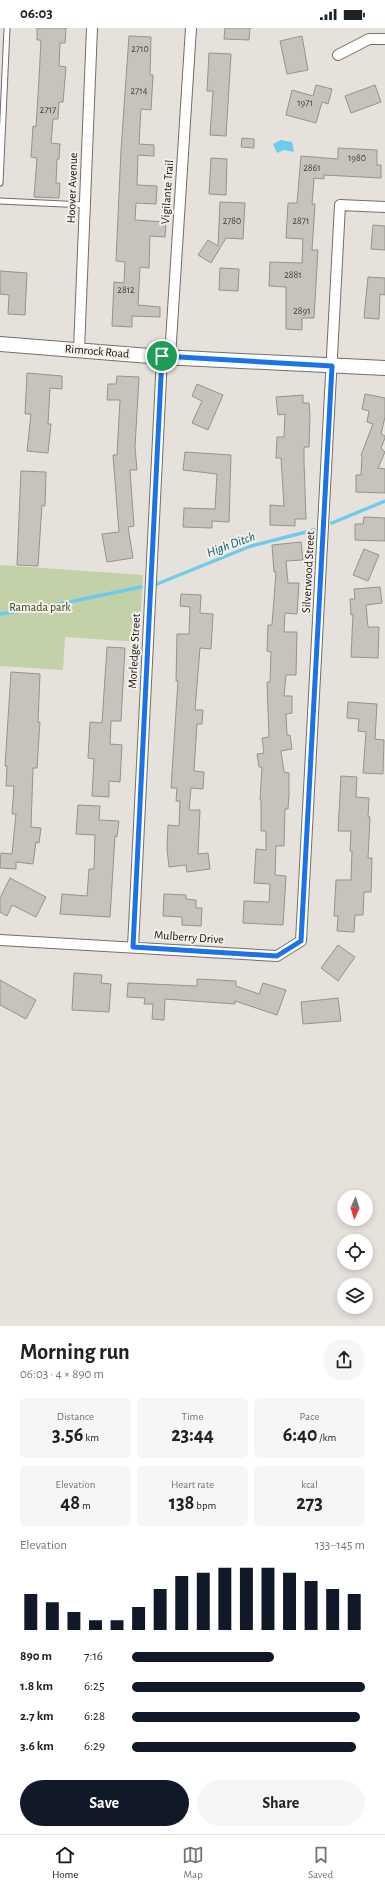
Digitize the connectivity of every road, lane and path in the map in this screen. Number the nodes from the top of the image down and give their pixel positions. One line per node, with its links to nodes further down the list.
1 (7, 28): 6 (lane)
2 (92, 28): 8 (street, Hoover Avenue)
3 (191, 28): 12 (street, Vigilante Trail)
4 (385, 39): 5 (street)
5 (338, 54)
6 (0, 183)
7 (0, 201): 8 (lane)
8 (85, 205): 11 (street, Hoover Avenue)
9 (385, 208): 13 (street, Silverwood Street)
10 (0, 344): 11 (main road, Rimrock Road)
11 (79, 350): 12 (main road, Rimrock Road)
12 (166, 357): 13 (main road, Rimrock Road); 17 (street, Morledge Street)
13 (332, 366): 14 (main road, Rimrock Road); 16 (street, Silverwood Street)
14 (385, 368)
15 (0, 940): 17 (street, Mulberry Drive)
16 (301, 941): 17 (street, Mulberry Drive)
17 (133, 947)

